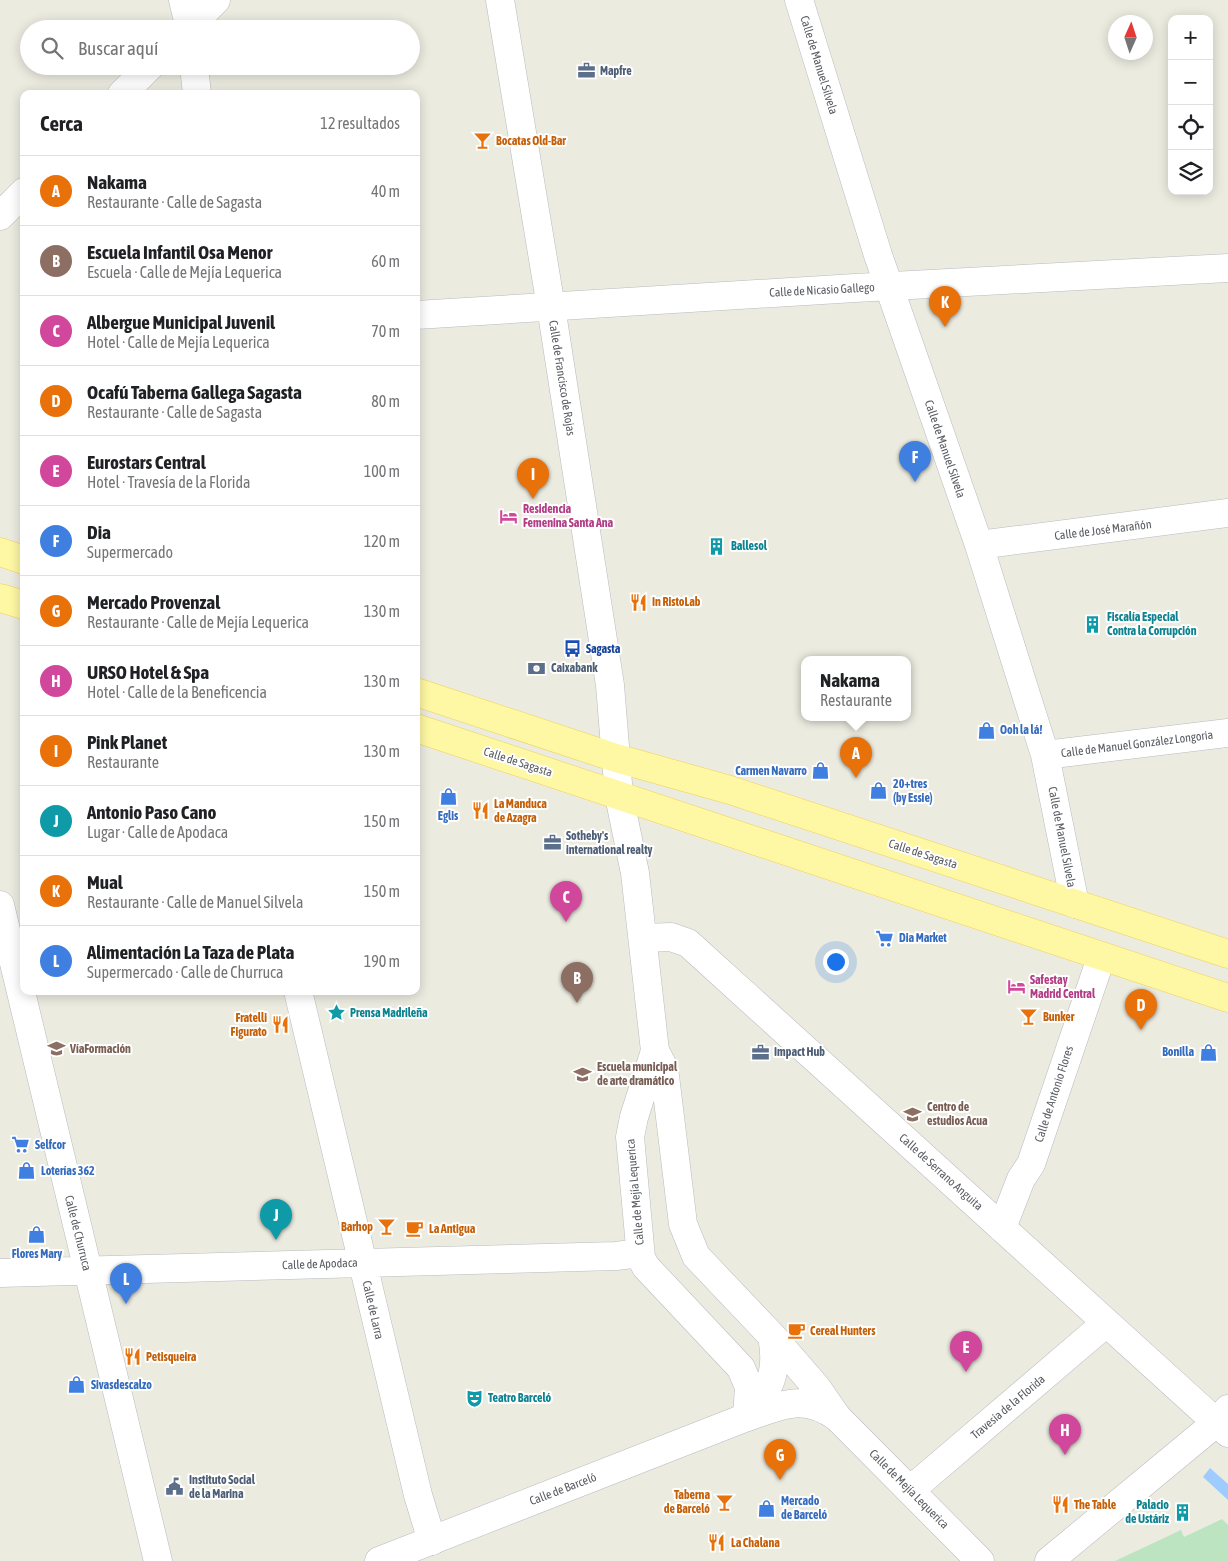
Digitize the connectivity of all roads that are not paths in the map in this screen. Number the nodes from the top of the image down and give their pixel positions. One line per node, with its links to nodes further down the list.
1 (183, 0): 5 (street)
2 (216, 0): 6 (street)
3 (500, 0): 15 (street, Calle de Francisco de Rojas)
4 (798, 0): 14 (street, Calle de Manuel Silvela)
5 (187, 20)
6 (197, 20)
7 (141, 75): 9 (street)
8 (195, 75): 10 (street)
9 (126, 90)
10 (197, 90)
11 (20, 196): 12 (street)
12 (0, 216)
13 (1228, 268): 14 (street, Calle de Nicasio Gallego)
14 (890, 286): 15 (street, Calle de Nicasio Gallego); 18 (street, Calle de Manuel Silvela)
15 (551, 308): 16 (street, Calle de Nicasio Gallego); 27 (street, Calle de Francisco de Rojas)
16 (420, 316)
17 (1228, 514): 18 (street, Calle de José Marañón)
18 (979, 546): 26 (street, Calle de Manuel Silvela)
19 (0, 552): 20 (main road)
20 (20, 559)
21 (0, 598): 22 (main road)
22 (20, 604)
23 (420, 693): 27 (main road, Calle de Sagasta)
24 (420, 729): 28 (main road, Calle de Sagasta)
25 (1228, 732): 26 (street, Calle de Manuel González Longoria)
26 (1045, 755): 29 (street, Calle de Manuel Silvela)
27 (616, 758): 28 (street); 29 (main road, Calle de Sagasta)
28 (619, 796): 31 (street, Calle de Mejía Lequerica); 33 (main road, Calle de Sagasta)
29 (1075, 904): 32 (main road, Calle de Sagasta)
30 (0, 905): 34 (street, Calle de Churruca)
31 (643, 938): 38 (street, Calle de Mejía Lequerica); 39 (street, Calle de Serrano Anguita)
32 (1228, 954)
33 (1101, 958): 37 (main road, Calle de Sagasta); 39 (street, Calle de Antonio Flores)
34 (20, 989)
35 (21, 995): 42 (street, Calle de Churruca)
36 (299, 995): 41 (street, Calle de Larra)
37 (1228, 998)
38 (655, 1051): 40 (street, Calle de Mejía Lequerica); 45 (street, Calle de Mejía Lequerica)
39 (1002, 1228): 44 (street, Calle de Serrano Anguita)
40 (639, 1249): 41 (street, Calle de Apodaca); 46 (street, Calle de Mejía Lequerica)
41 (362, 1262): 42 (street, Calle de Apodaca); 50 (street, Calle de Larra)
42 (87, 1270): 43 (street, Calle de Apodaca); 51 (street, Calle de Churruca)
43 (0, 1273)
44 (1106, 1323): 48 (street, Calle de Serrano Anguita); 49 (street, Travesía de la Florida)
45 (772, 1336): 46 (street); 47 (street, Calle de Mejía Lequerica)
46 (747, 1417): 47 (street, Calle de Mejía Lequerica); 50 (street, Calle de Barceló)
47 (837, 1417): 49 (street, Calle de Mejía Lequerica)
48 (1224, 1421): 54 (street)
49 (908, 1488): 53 (street, Calle de Mejía Lequerica)
50 (432, 1541): 52 (street, Calle de Barceló)
51 (158, 1561)
52 (379, 1561)
53 (980, 1561)
54 (1049, 1561)

